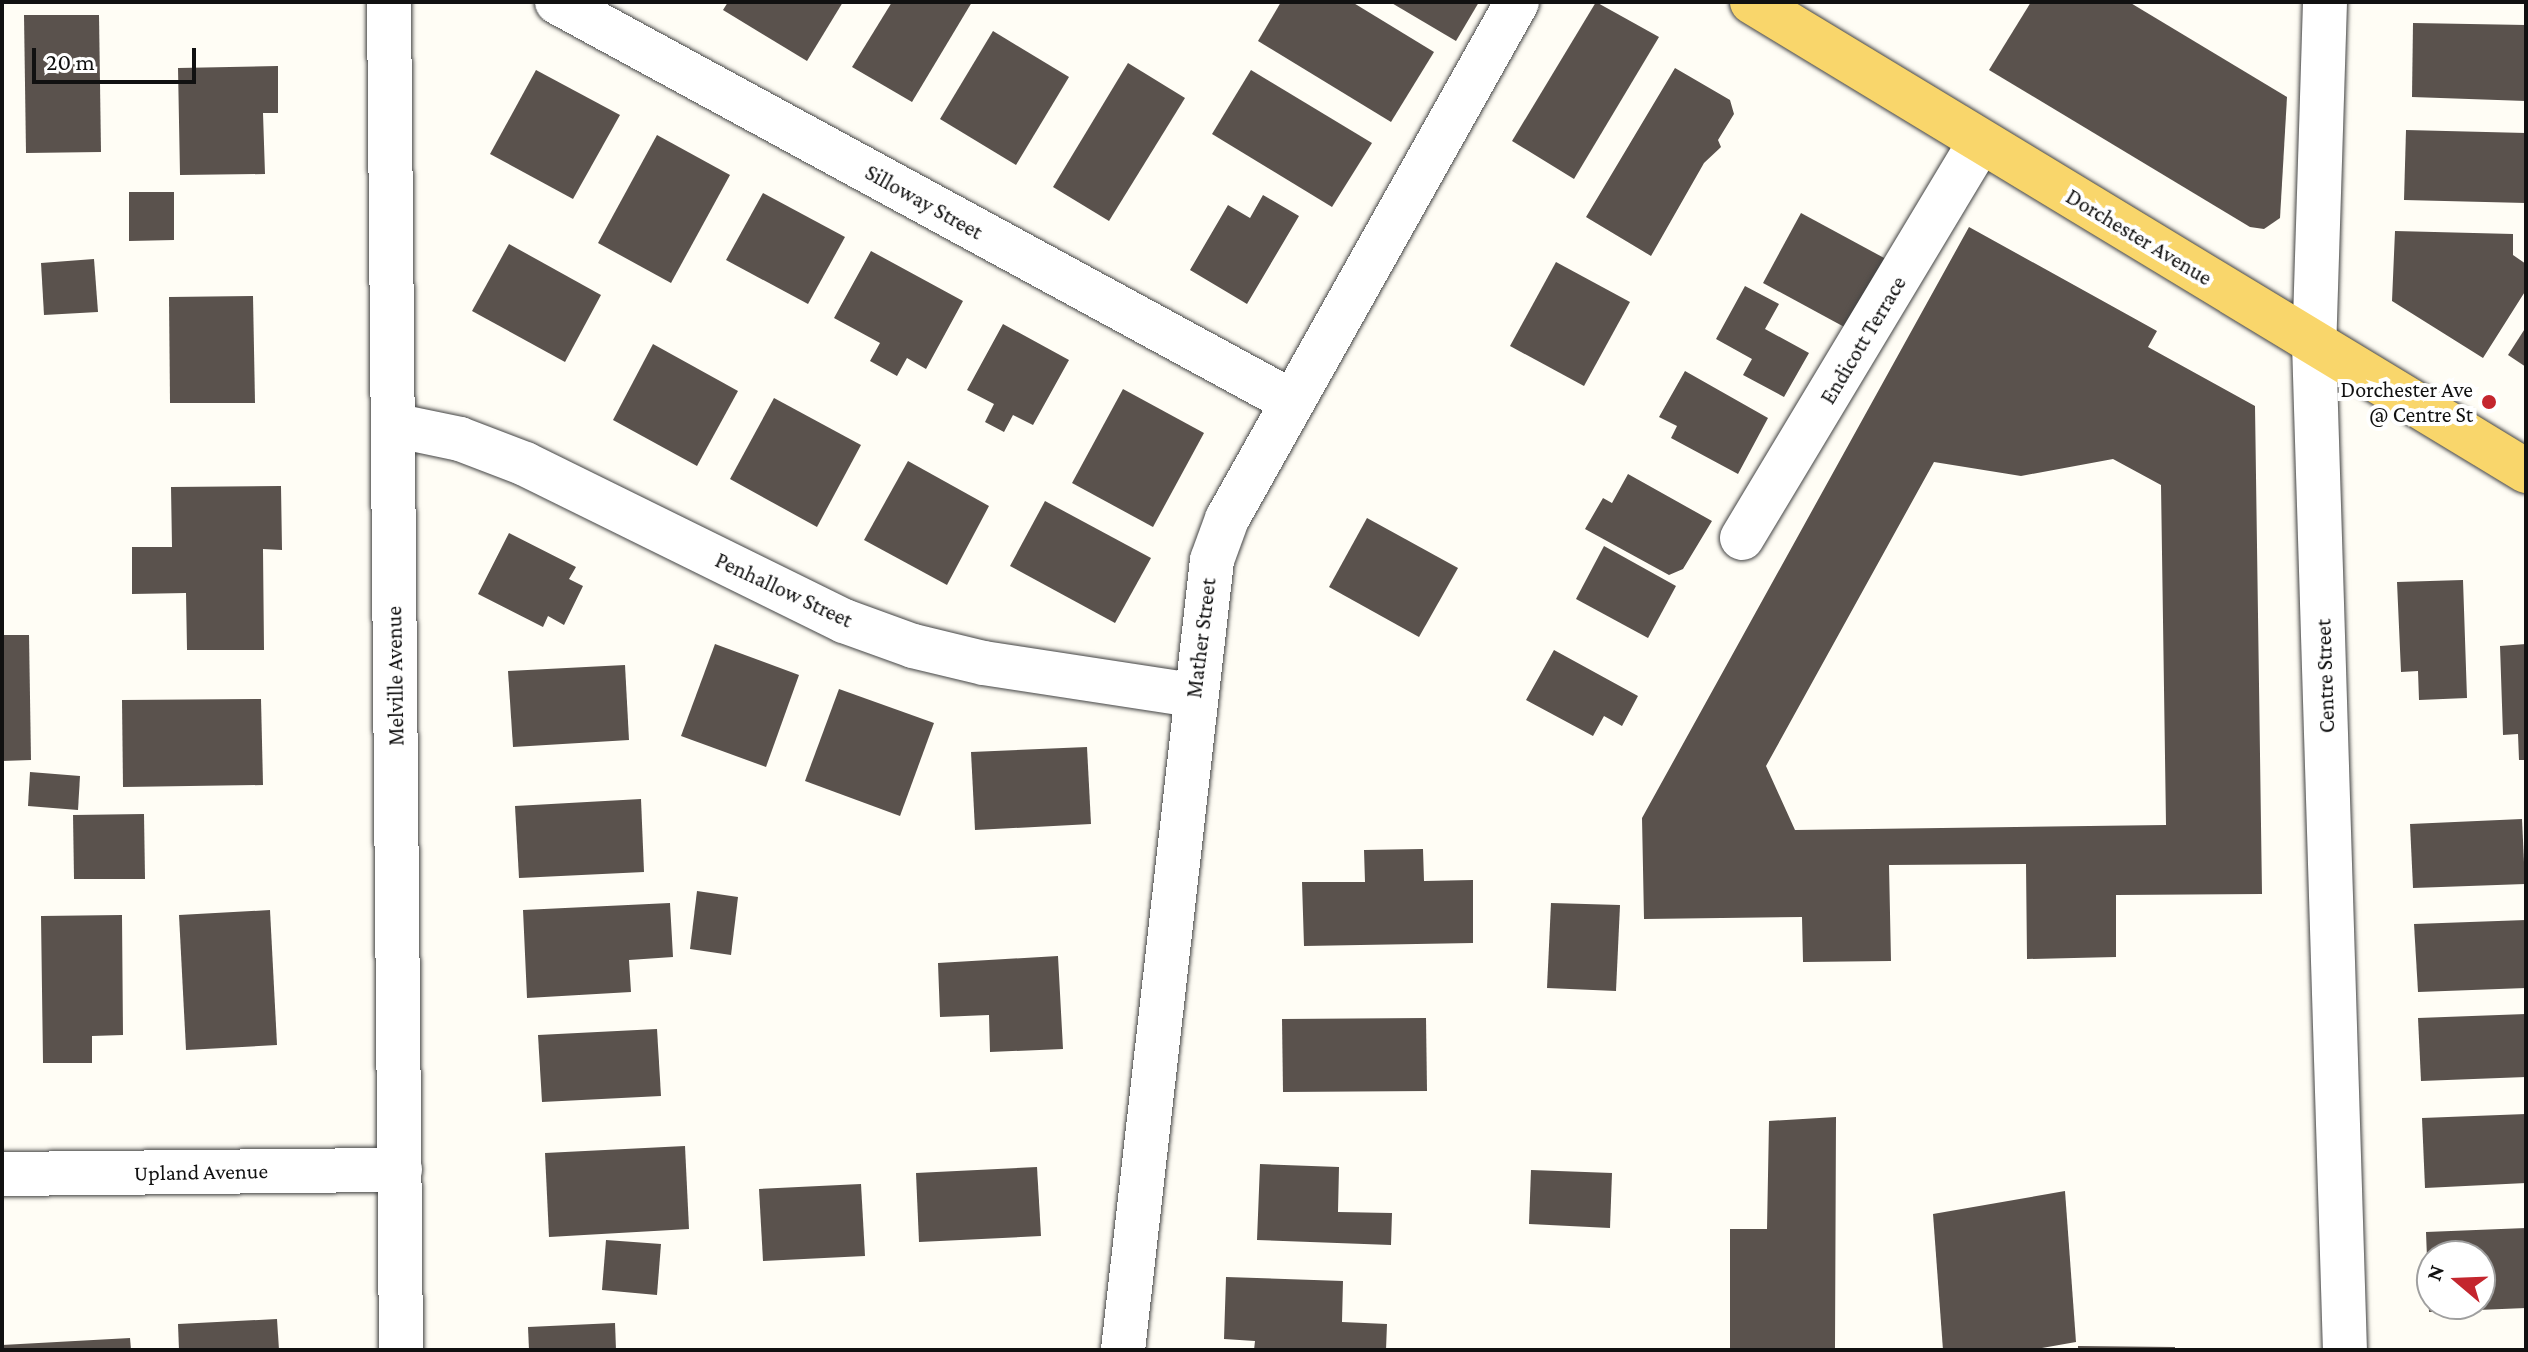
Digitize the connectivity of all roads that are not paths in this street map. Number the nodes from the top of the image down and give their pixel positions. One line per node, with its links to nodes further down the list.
1 (389, 2): 9 (street, Melville Avenue)
2 (557, 2): 8 (street, Silloway Street)
3 (1517, 2): 8 (street, Mather Street)
4 (1752, 2): 6 (main road, Dorchester Avenue)
5 (2325, 2): 7 (street, Centre Street)
6 (1981, 141): 7 (main road, Dorchester Avenue); 11 (street, Endicott Terrace)
7 (2314, 343): 10 (main road, Dorchester Avenue); 17 (street, Centre Street)
8 (1291, 401): 12 (street, Mather Street)
9 (393, 425): 12 (street, Penhallow Street); 13 (street, Melville Avenue)
10 (2526, 471)
11 (1742, 538)
12 (1194, 695): 16 (street, Mather Street)
13 (400, 1170): 14 (street, Upland Avenue); 15 (street, Melville Avenue)
14 (2, 1174)
15 (401, 1350)
16 (1123, 1350)
17 (2345, 1350)

